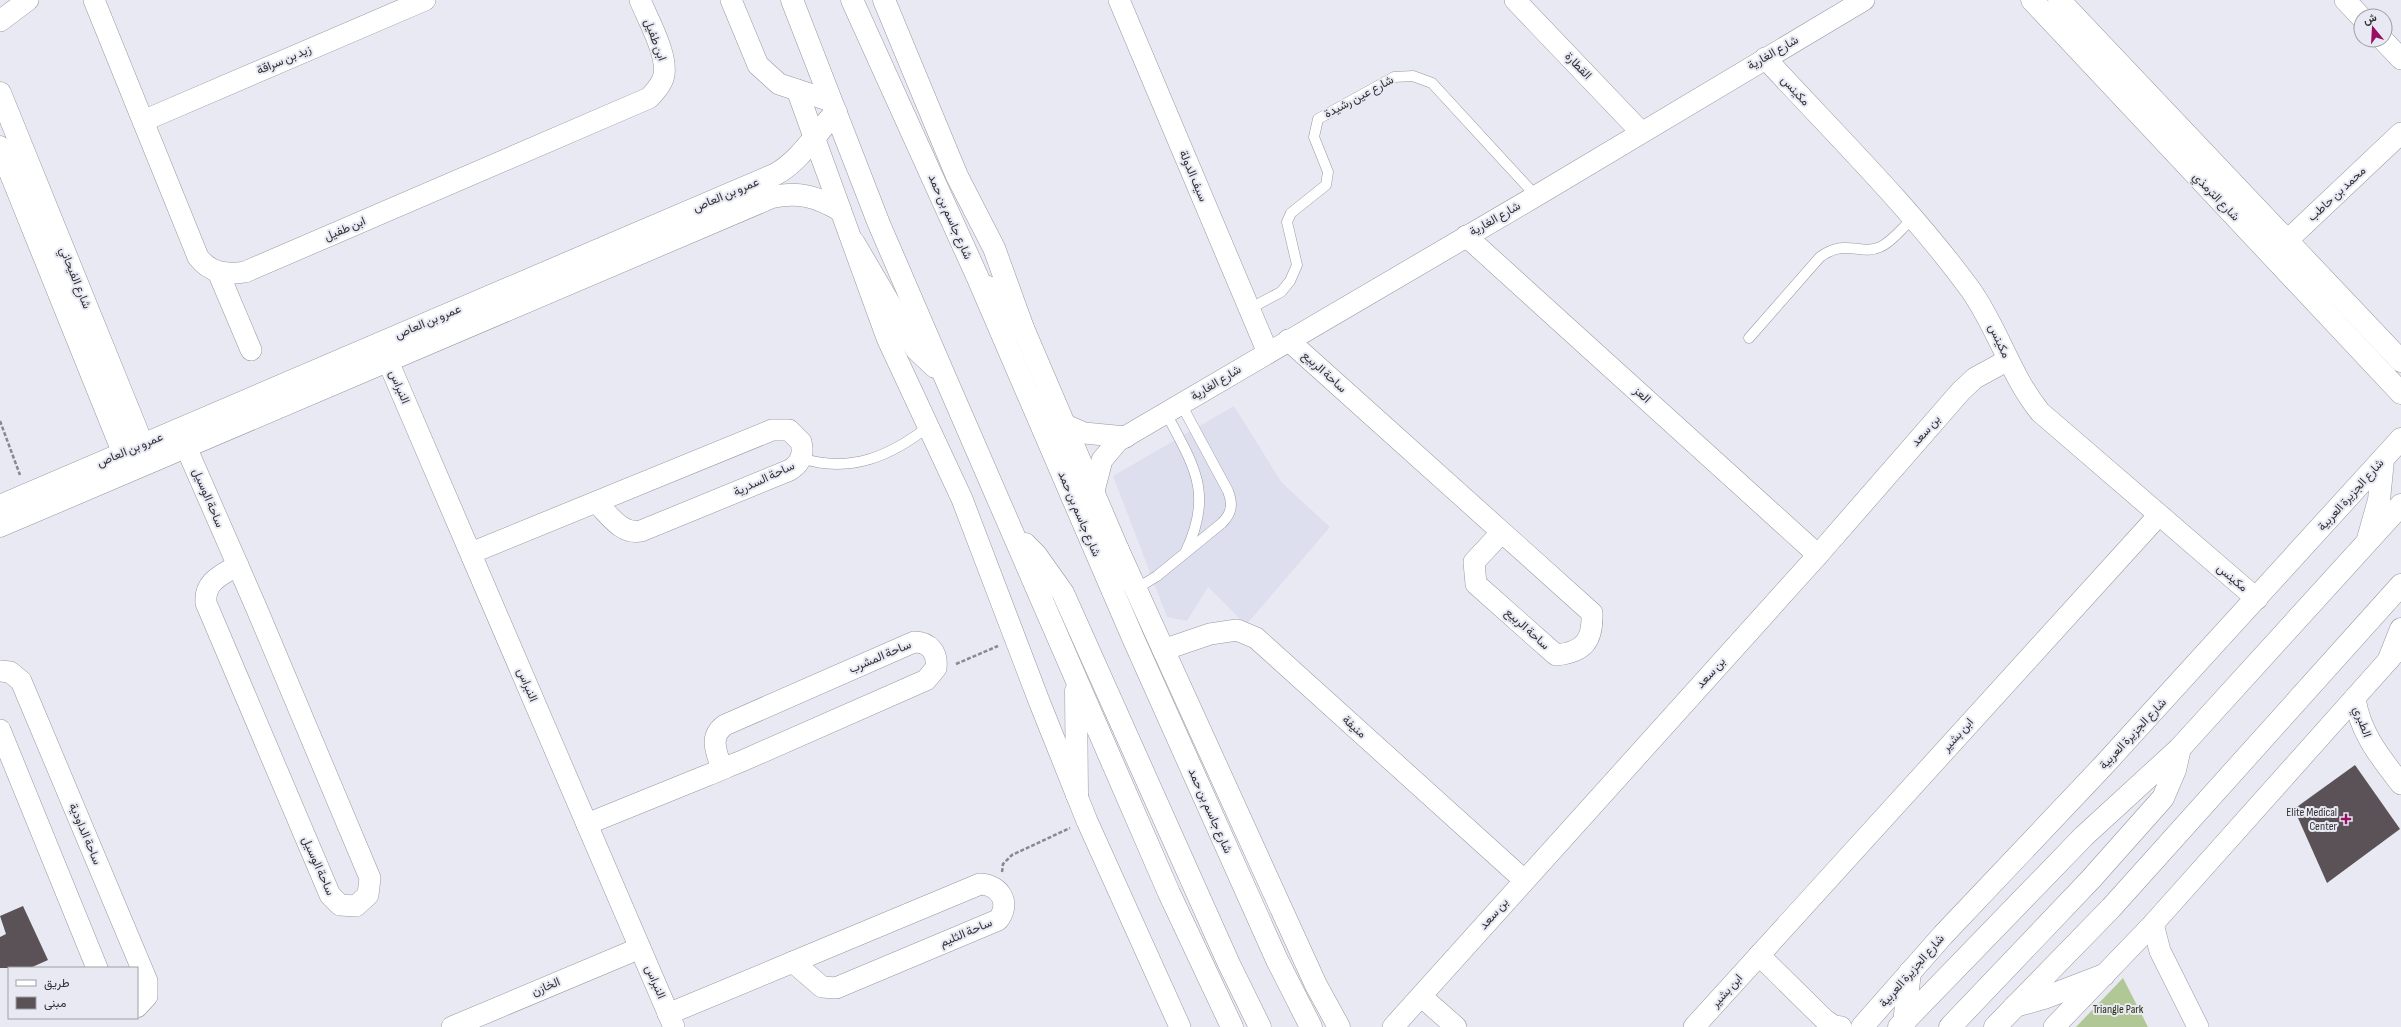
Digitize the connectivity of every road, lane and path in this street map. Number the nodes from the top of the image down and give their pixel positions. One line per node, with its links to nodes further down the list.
1 (22, 0): 16 (street)
2 (28, 0): 18 (street)
3 (94, 0): 25 (street, ابن طفيل)
4 (425, 0): 25 (street, زيد بن سراقة)
5 (640, 0): 37 (street, ابن طفيل)
6 (731, 0): 22 (street)
7 (792, 0): 24 (main road)
8 (852, 0): 38 (main road, شارع جاسم بن حمد)
9 (884, 0): 40 (main road, شارع جاسم بن حمد)
10 (1119, 0): 39 (street, سيف الدولة)
11 (1515, 0): 26 (street, القطارة)
12 (1864, 0): 20 (street, شارع الغارية)
13 (2032, 0): 36 (main road, شارع الترمذي)
14 (2059, 0): 36 (main road, شارع الترمذي)
15 (2345, 0): 17 (street)
16 (0, 1)
17 (2353, 8)
18 (0, 21)
19 (2391, 48): 21 (street)
20 (1765, 58): 26 (street, شارع الغارية); 33 (street, مكينس)
21 (2401, 59)
22 (798, 90): 24 (street); 28 (street)
23 (0, 93): 50 (main road, شارع الفيحاني)
24 (834, 106): 28 (main road, عمرو بن العاص); 48 (main road)
25 (143, 121): 37 (street, ابن طفيل)
26 (1641, 132): 30 (street, شارع الغارية)
27 (2401, 133): 36 (street, محمد بن حاطب)
28 (813, 136): 31 (street); 32 (main road, عمرو بن العاص)
29 (0, 147): 59 (main road, شارع الفيحاني)
30 (1536, 196): 34 (street, شارع الغارية); 39 (lane, شارع عين رشيدة)
31 (840, 210): 32 (main road, عمرو بن العاص); 35 (street)
32 (700, 217): 44 (main road, عمرو بن العاص)
33 (1912, 218): 41 (lane); 46 (street, مكينس)
34 (1466, 236): 42 (street, شارع الغارية); 76 (street, العز)
35 (854, 244): 48 (main road); 54 (street)
36 (2280, 247): 47 (main road, شارع الترمذي); 49 (main road, شارع الترمذي)
37 (218, 272): 43 (street)
38 (977, 276): 40 (main road); 80 (main road, شارع جاسم بن حمد)
39 (1250, 309): 45 (street, سيف الدولة)
40 (1023, 328): 53 (main road, شارع جاسم بن حمد)
41 (1749, 338)
42 (1288, 340): 45 (street, شارع الغارية); 71 (street, ساحة الربيع)
43 (251, 350)
44 (384, 351): 56 (main road, عمرو بن العاص); 74 (street, النبراس)
45 (1268, 352): 51 (street, شارع الغارية)
46 (2008, 360): 68 (street, مكينس); 76 (street, بن سعد)
47 (2401, 362)
48 (945, 377): 70 (main road)
49 (2401, 392)
50 (128, 408): 56 (main road); 59 (main road, شارع الفيحاني)
51 (1174, 408): 55 (street, شارع الغارية); 58 (lane); 62 (lane)
52 (0, 422): 64 (path)
53 (1065, 425): 55 (street); 63 (main road, شارع جاسم بن حمد)
54 (929, 426): 60 (lane); 83 (street)
55 (1126, 437): 63 (street, شارع الغارية)
56 (183, 438): 59 (main road, عمرو بن العاص); 77 (street, ساحة الوسيل)
57 (2401, 439): 61 (main road, شارع الجزيرة العربية)
58 (1210, 457): 62 (lane); 75 (lane)
59 (137, 458): 64 (main road, عمرو بن العاص); 69 (main road, عمرو بن العاص)
60 (801, 458): 65 (street, ساحة السدرية); 65 (street, ساحة السدرية)
61 (2383, 460): 72 (main road); 81 (main road, شارع الجزيرة العربية)
62 (1193, 466): 75 (lane)
63 (1094, 491): 73 (main road, شارع جاسم بن حمد)
64 (27, 495): 67 (main road, عمرو بن العاص)
65 (597, 503): 74 (street, ساحة السدرية)
66 (2401, 505): 72 (main road)
67 (0, 506)
68 (2158, 516): 81 (street, مكينس); 104 (street, ابن بشير)
69 (0, 526)
70 (1011, 528): 88 (main road); 121 (main road)
71 (1501, 533): 71 (street, ساحة الربيع)
72 (2367, 542): 93 (main road)
73 (1118, 550): 79 (main road, شارع جاسم بن حمد); 80 (main road)
74 (471, 553): 98 (street, النبراس)
75 (1185, 553): 79 (lane)
76 (1818, 555): 99 (street, بن سعد)
77 (238, 565): 77 (street, ساحة الوسيل)
78 (2401, 586): 112 (main road)
79 (1136, 589): 84 (main road, شارع جاسم بن حمد)
80 (1113, 591): 122 (main road, شارع جاسم بن حمد)
81 (2257, 599): 108 (main road, شارع الجزيرة العربية)
82 (2401, 629): 85 (main road)
83 (1015, 638): 87 (path); 96 (street)
84 (1163, 650): 99 (street, منيفة); 116 (main road, شارع جاسم بن حمد)
85 (2395, 652): 89 (street)
86 (0, 671): 111 (street, ساحة الداودية)
87 (934, 673): 94 (street); 94 (street, ساحة المشرب)
88 (1076, 678): 96 (main road); 120 (main road)
89 (2355, 698): 90 (street); 92 (street, الطبري)
90 (2328, 728): 92 (street, الطبري); 101 (street)
91 (0, 730): 107 (street)
92 (2372, 746): 95 (street, الطبري)
93 (2180, 748): 115 (main road); 127 (main road)
94 (722, 769): 98 (street)
95 (2401, 784)
96 (1077, 795): 97 (street)
97 (1087, 820): 100 (path); 119 (street)
98 (587, 824): 102 (street, النبراس)
99 (1524, 880): 110 (street, بن سعد)
100 (1000, 892): 105 (street); 105 (street, ساحة الثليم)
101 (2153, 924): 103 (street); 106 (street)
102 (640, 948): 113 (street, النبراس); 118 (street, الخازن)
103 (2126, 952): 106 (street); 109 (street)
104 (1759, 955): 125 (street, ابن بشير); 126 (street)
105 (793, 962): 113 (street)
106 (2166, 963): 130 (street)
107 (97, 967)
108 (1910, 972): 115 (main road); 117 (main road, شارع الجزيرة العربية)
109 (2104, 976): 112 (main road); 129 (street)
110 (1422, 998): 114 (street, بن سعد); 124 (street)
111 (138, 1006)
112 (2014, 1006): 128 (main road)
113 (671, 1021)
114 (1397, 1023): 123 (street, بن سعد)
115 (1901, 1025)
116 (1342, 1026)
117 (1859, 1026)
118 (452, 1027)
119 (1180, 1027)
120 (1232, 1027)
121 (1260, 1027)
122 (1311, 1027)
123 (1381, 1027)
124 (1456, 1027)
125 (1694, 1027)
126 (1841, 1027)
127 (1950, 1027)
128 (1994, 1027)
129 (2054, 1027)
130 (2198, 1027)

